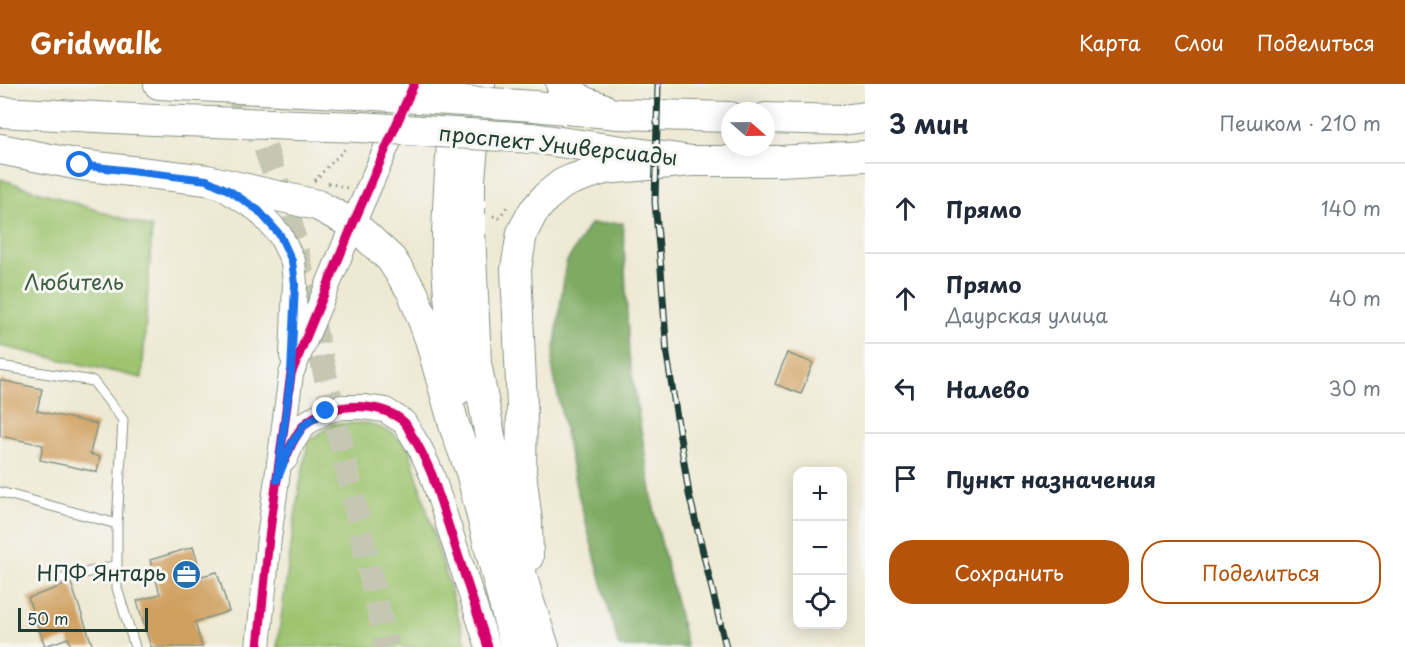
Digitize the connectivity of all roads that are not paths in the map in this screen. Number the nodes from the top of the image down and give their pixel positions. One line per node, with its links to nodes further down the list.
1 (159, 84): 7 (main road, проспект Универсиады, bridge)
2 (414, 84): 15 (street)
3 (459, 84): 18 (main road)
4 (480, 84): 24 (main road)
5 (561, 84): 7 (main road)
6 (0, 112): 13 (main road, проспект Универсиады, bridge)
7 (619, 114): 8 (main road, проспект Универсиады)
8 (721, 117)
9 (865, 117): 10 (main road)
10 (775, 118)
11 (0, 149): 14 (main road)
12 (865, 156): 13 (main road, проспект Универсиады)
13 (692, 161): 24 (main road)
14 (207, 180): 15 (main road); 17 (street)
15 (353, 224): 17 (street); 18 (main road)
16 (0, 366): 21 (lane)
17 (291, 374): 19 (street)
18 (471, 472): 28 (main road)
19 (277, 480): 26 (street); 27 (street)
20 (0, 492): 21 (lane)
21 (117, 524): 22 (lane)
22 (117, 566): 23 (lane); 25 (lane)
23 (61, 579)
24 (529, 602): 29 (main road)
25 (135, 647)
26 (258, 647)
27 (488, 647)
28 (516, 647)
29 (544, 647)

